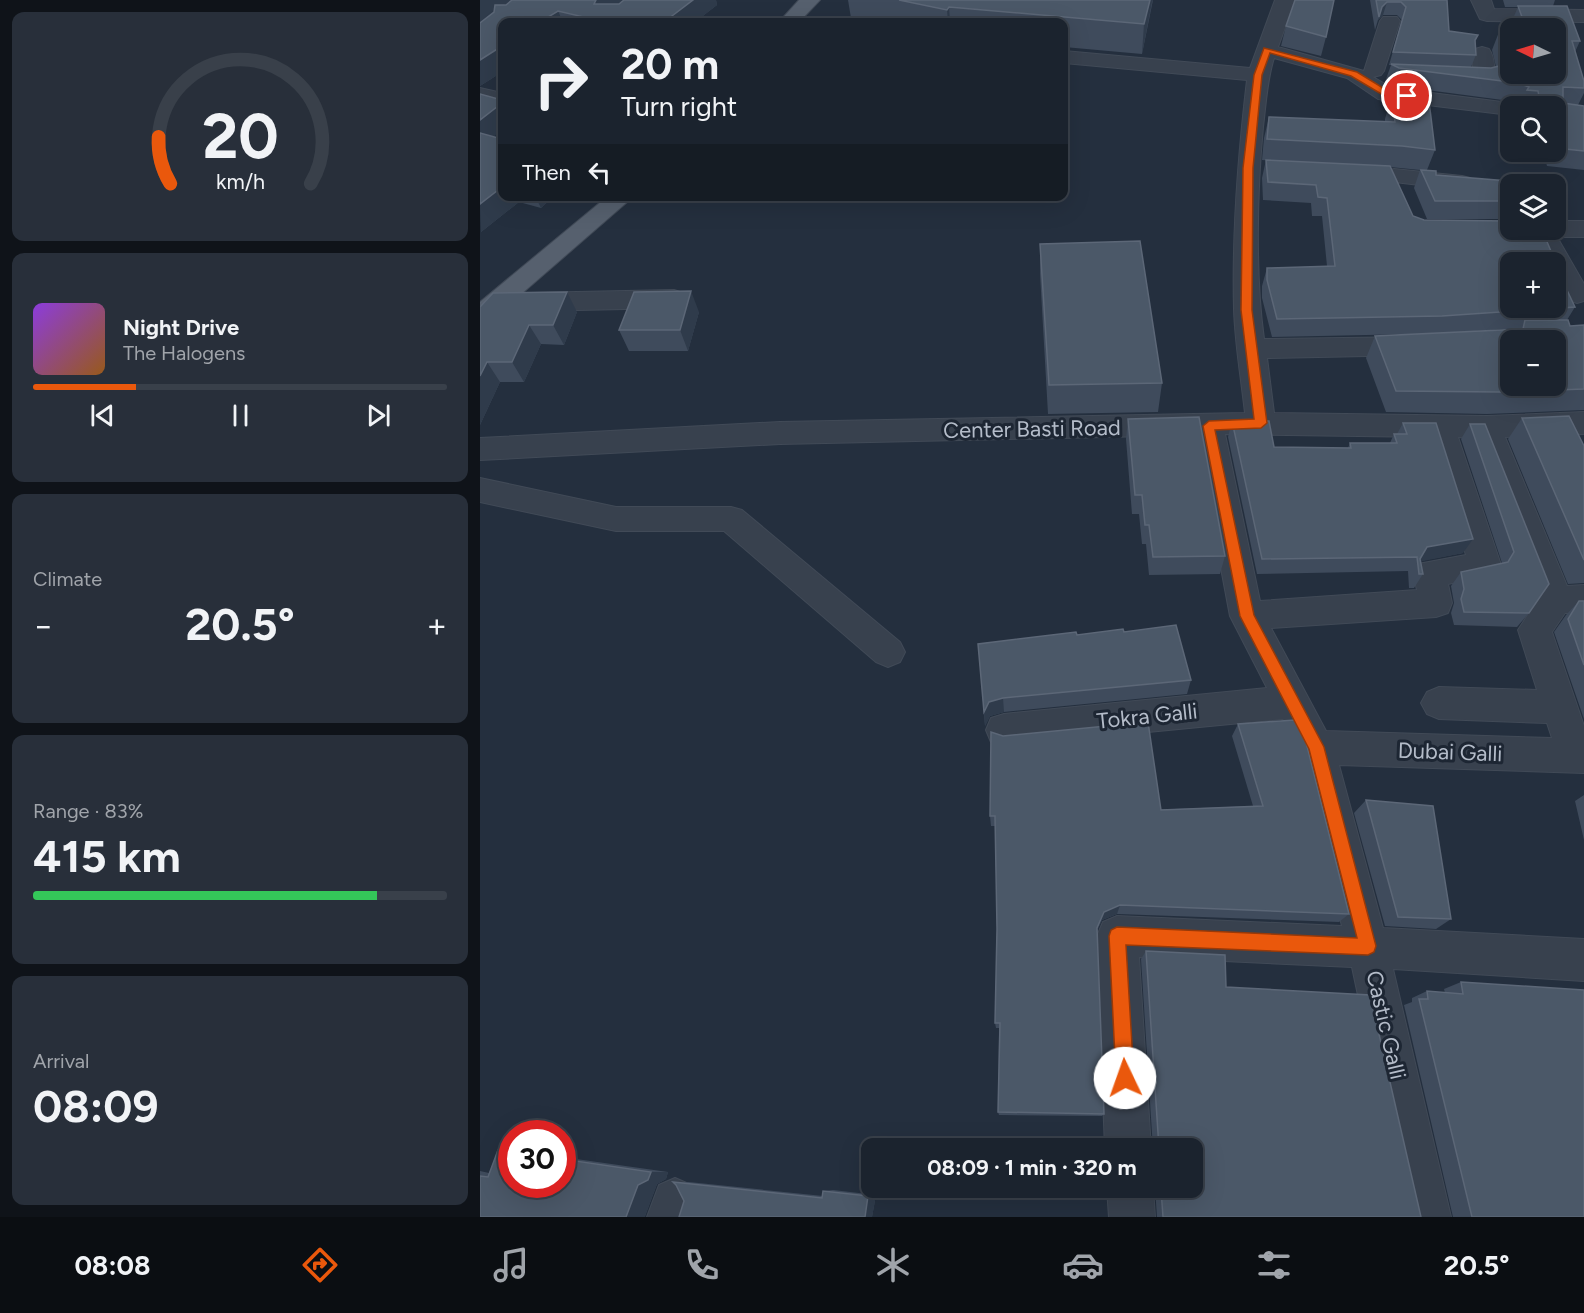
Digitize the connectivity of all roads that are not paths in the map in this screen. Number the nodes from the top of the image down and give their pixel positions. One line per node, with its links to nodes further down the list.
1 (1285, 0): 7 (street)
2 (1481, 0): 4 (street)
3 (818, 4): 5 (main road)
4 (1584, 16)
5 (795, 18)
6 (1390, 21): 10 (street)
7 (1267, 50): 10 (street); 12 (street)
8 (1482, 53): 13 (street)
9 (1068, 57): 12 (street)
10 (1364, 73): 11 (street); 16 (street)
11 (1396, 73)
12 (1258, 75): 28 (street)
13 (1429, 75)
14 (480, 94): 15 (street)
15 (498, 98)
16 (1500, 108)
17 (1390, 182): 18 (street)
18 (1464, 184)
19 (589, 201): 26 (main road)
20 (617, 201): 26 (main road)
21 (1584, 229): 22 (street)
22 (1566, 230)
23 (1547, 240): 24 (street)
24 (1577, 294)
25 (685, 298): 26 (street)
26 (485, 303)
27 (1446, 344): 28 (street)
28 (1250, 349): 29 (street)
29 (1261, 423): 31 (street, Center Basti Road); 32 (street, Center Basti Road)
30 (1574, 424): 33 (street, Center Basti Road); 35 (street)
31 (1209, 426): 34 (street, Center Basti Road); 38 (street, Castic Galli)
32 (1440, 426): 33 (street, Center Basti Road); 38 (street)
33 (1487, 427): 37 (street)
34 (480, 449)
35 (1579, 454)
36 (480, 490): 39 (street)
37 (1570, 599): 42 (street)
38 (1247, 616): 40 (street, Castic Galli)
39 (888, 652)
40 (1291, 702): 43 (street, Tokra Galli); 44 (street, Castic Galli)
41 (1439, 702): 42 (street)
42 (1559, 707): 45 (street)
43 (1004, 730)
44 (1316, 747): 45 (street, Dubai Galli); 46 (street, Castic Galli)
45 (1580, 756)
46 (1368, 946): 47 (street); 48 (street); 51 (street, Castic Galli)
47 (1584, 960)
48 (1127, 1138)
49 (1131, 1198): 50 (street)
50 (1132, 1217)
51 (1428, 1217)

